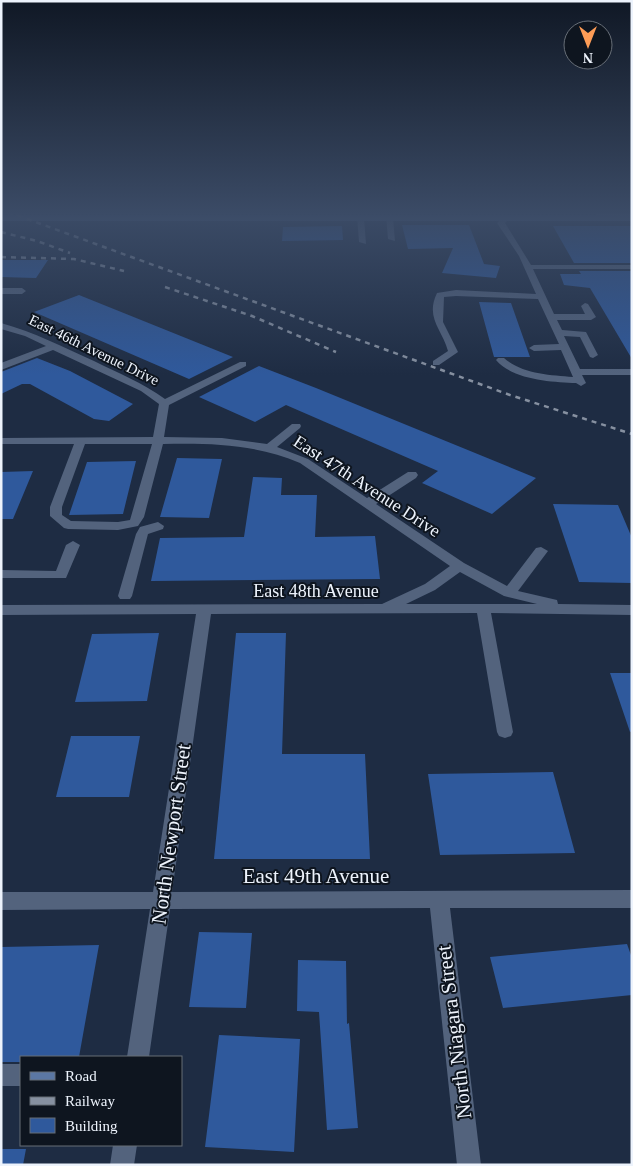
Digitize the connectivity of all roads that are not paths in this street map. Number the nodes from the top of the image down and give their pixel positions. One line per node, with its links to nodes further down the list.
1 (528, 267): 2 (street); 5 (street)
2 (632, 267)
3 (1, 291): 4 (street)
4 (22, 291)
5 (542, 297): 7 (street); 17 (street)
6 (585, 306): 8 (street)
7 (551, 317): 8 (street); 10 (street)
8 (579, 317): 11 (street)
9 (1, 326): 12 (street, East 46th Avenue Drive)
10 (559, 333): 11 (street); 13 (street)
11 (583, 334): 15 (street)
12 (54, 346): 19 (street); 22 (street, East 46th Avenue Drive)
13 (565, 347): 14 (street); 21 (street)
14 (534, 348)
15 (593, 355)
16 (501, 360): 21 (street)
17 (436, 363)
18 (243, 364): 22 (street)
19 (1, 367)
20 (632, 372): 21 (street)
21 (579, 378)
22 (164, 403): 25 (street, East 46th Avenue Drive)
23 (296, 426): 29 (street)
24 (234, 429): 28 (street)
25 (158, 440): 27 (street, East 47th Avenue Drive); 27 (street, East 46th Avenue Drive); 28 (street, East 47th Avenue Drive)
26 (1, 441): 27 (street, East 47th Avenue Drive)
27 (81, 441)
28 (229, 442): 29 (street, East 47th Avenue Drive)
29 (270, 447): 31 (street, East 47th Avenue Drive)
30 (412, 475): 31 (street)
31 (367, 504): 35 (street, East 47th Avenue Drive)
32 (158, 526): 38 (street)
33 (73, 545): 36 (street)
34 (541, 551): 37 (street)
35 (459, 566): 37 (street, East 47th Avenue Drive); 39 (street)
36 (1, 574)
37 (509, 593): 42 (street, East 47th Avenue Drive)
38 (125, 596)
39 (382, 609): 40 (street, East 48th Avenue); 44 (street, East 48th Avenue)
40 (483, 609): 42 (street, East 48th Avenue); 45 (street)
41 (1, 610): 44 (street, East 48th Avenue)
42 (582, 610): 43 (street, East 48th Avenue)
43 (632, 610)
44 (204, 611): 48 (street, North Newport Street)
45 (505, 732)
46 (632, 898): 47 (street, East 49th Avenue)
47 (439, 899): 48 (street, East 49th Avenue); 55 (street, North Niagara Street)
48 (161, 900): 49 (street, East 49th Avenue); 50 (street, North Newport Street)
49 (1, 901)
50 (138, 1056)
51 (1, 1075): 52 (street)
52 (20, 1075)
53 (125, 1146): 54 (street)
54 (122, 1165)
55 (469, 1165)

